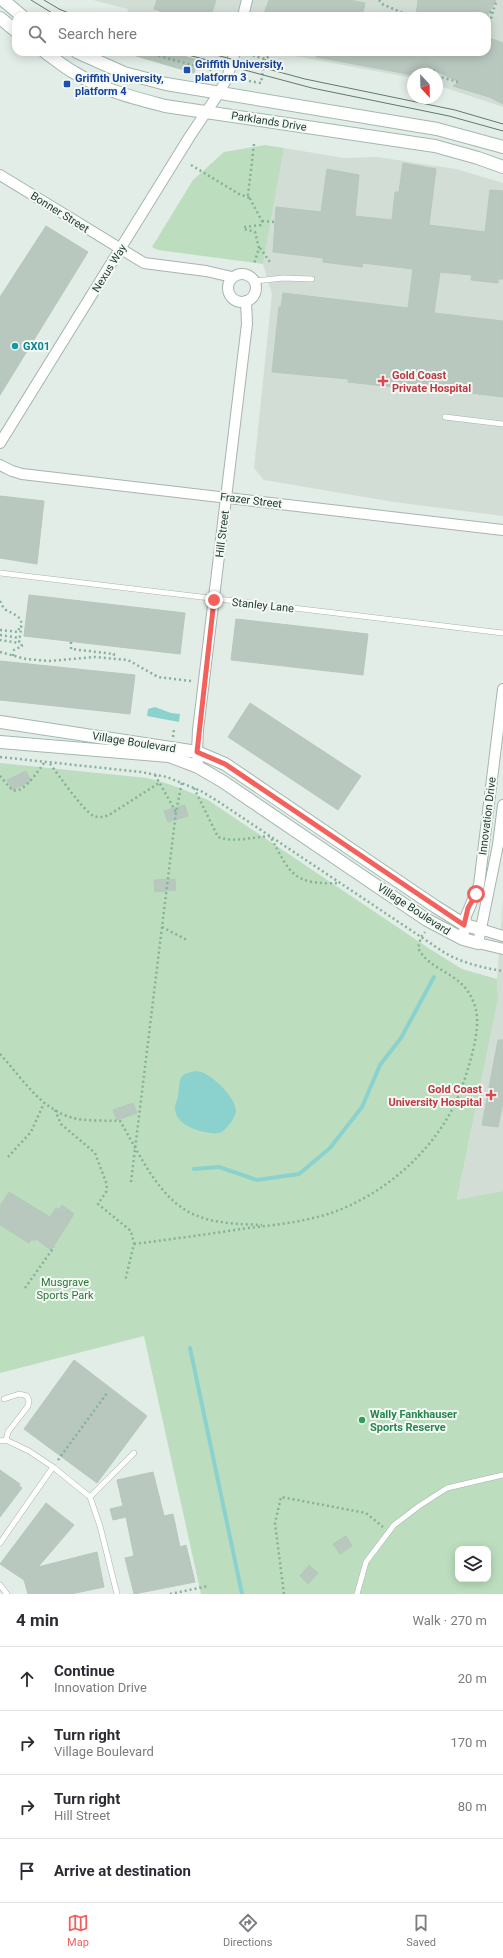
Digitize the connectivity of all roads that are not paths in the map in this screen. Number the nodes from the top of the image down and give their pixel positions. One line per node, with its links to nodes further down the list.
1 (3, 0): 3 (street)
2 (247, 0): 4 (street)
3 (17, 12)
4 (244, 12)
5 (12, 15): 6 (street)
6 (1, 20): 7 (street)
7 (12, 28)
8 (51, 56): 12 (street, Parklands Drive)
9 (85, 56): 11 (street, Parklands Drive)
10 (233, 56): 11 (street, Nexus Way)
11 (219, 93): 12 (street, Nexus Way); 13 (street, Parklands Drive)
12 (207, 112): 14 (street, Parklands Drive); 16 (street, Nexus Way)
13 (503, 147)
14 (503, 167)
15 (0, 176): 16 (street, Bonner Street)
16 (120, 249): 17 (street); 23 (street, Nexus Way)
17 (232, 277): 19 (street); 20 (street)
18 (312, 279): 19 (lane)
19 (255, 281): 20 (street)
20 (246, 301): 25 (street, Hill Street)
21 (445, 417): 22 (lane)
22 (503, 424)
23 (0, 443)
24 (0, 465): 25 (street, Frazer Street)
25 (226, 497): 26 (street, Frazer Street); 28 (street, Hill Street)
26 (503, 530)
27 (0, 573): 28 (lane, Stanley Lane)
28 (214, 600): 29 (lane, Stanley Lane); 33 (street, Hill Street)
29 (503, 633)
30 (503, 689): 36 (street, Innovation Drive)
31 (0, 722): 33 (street, Village Boulevard)
32 (0, 742): 34 (street, Village Boulevard)
33 (197, 752): 34 (street, Hill Street); 36 (street, Village Boulevard)
34 (198, 767): 39 (street, Village Boulevard)
35 (503, 805): 37 (street, Innovation Drive)
36 (464, 925): 37 (street, Village Boulevard); 39 (street, Innovation Drive)
37 (480, 929): 38 (street, Village Boulevard); 40 (street, Innovation Drive)
38 (503, 936)
39 (463, 939): 40 (street, Village Boulevard)
40 (478, 943): 41 (street, Village Boulevard)
41 (503, 949)
42 (4, 1399): 43 (lane)
43 (3, 1441): 45 (lane)
44 (134, 1453): 47 (lane)
45 (53, 1467): 47 (lane); 48 (lane)
46 (503, 1475): 52 (lane)
47 (90, 1497): 51 (lane)
48 (0, 1542)
49 (0, 1585): 50 (lane)
50 (7, 1594)
51 (117, 1594)
52 (357, 1594)

